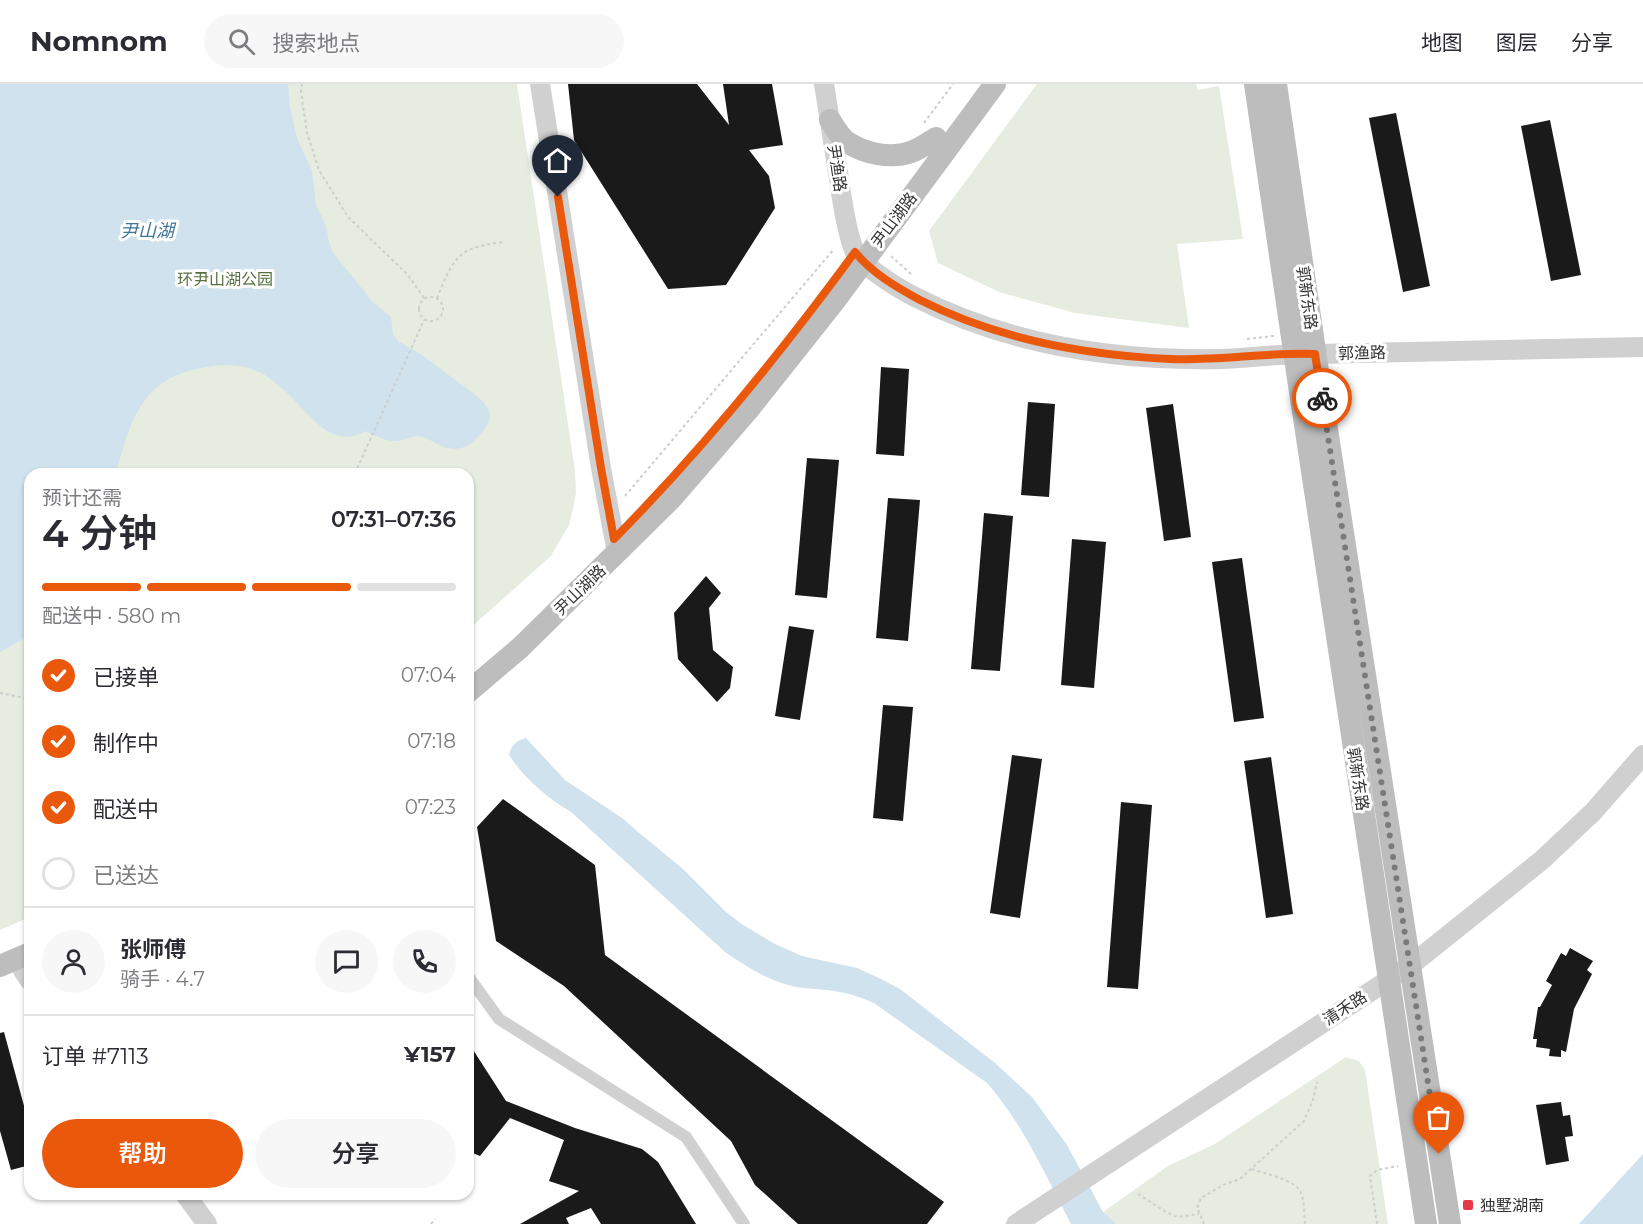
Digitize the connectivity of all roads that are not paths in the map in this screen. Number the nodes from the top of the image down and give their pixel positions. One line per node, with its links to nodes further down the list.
1 (540, 84): 12 (street)
2 (824, 84): 7 (street, 尹渔路)
3 (976, 84): 8 (main road, 尹山湖路)
4 (995, 84): 9 (main road, 尹山湖路)
5 (1255, 84): 10 (main road, 郭新东路)
6 (1276, 84): 10 (main road, 郭新东路)
7 (830, 120): 8 (main road); 9 (street, 尹渔路)
8 (929, 133): 9 (main road, 尹山湖路)
9 (856, 249): 10 (street, 郭渔路); 12 (main road, 尹山湖路)
10 (1300, 347): 11 (street, 郭渔路); 16 (main road, 郭新东路); 18 (main road, 郭新东路)
11 (1643, 347)
12 (615, 546): 13 (main road, 尹山湖路); 14 (main road, 尹山湖路)
13 (474, 669)
14 (474, 687)
15 (1643, 755): 16 (street, 清禾路)
16 (1411, 965): 18 (street, 清禾路); 26 (main road, 郭新东路)
17 (22, 967): 19 (main road)
18 (1389, 979): 24 (street, 清禾路); 25 (main road, 郭新东路)
19 (0, 981)
20 (474, 984): 23 (street)
21 (189, 1200): 22 (street)
22 (207, 1224)
23 (744, 1224)
24 (1016, 1224)
25 (1426, 1224)
26 (1450, 1224)

